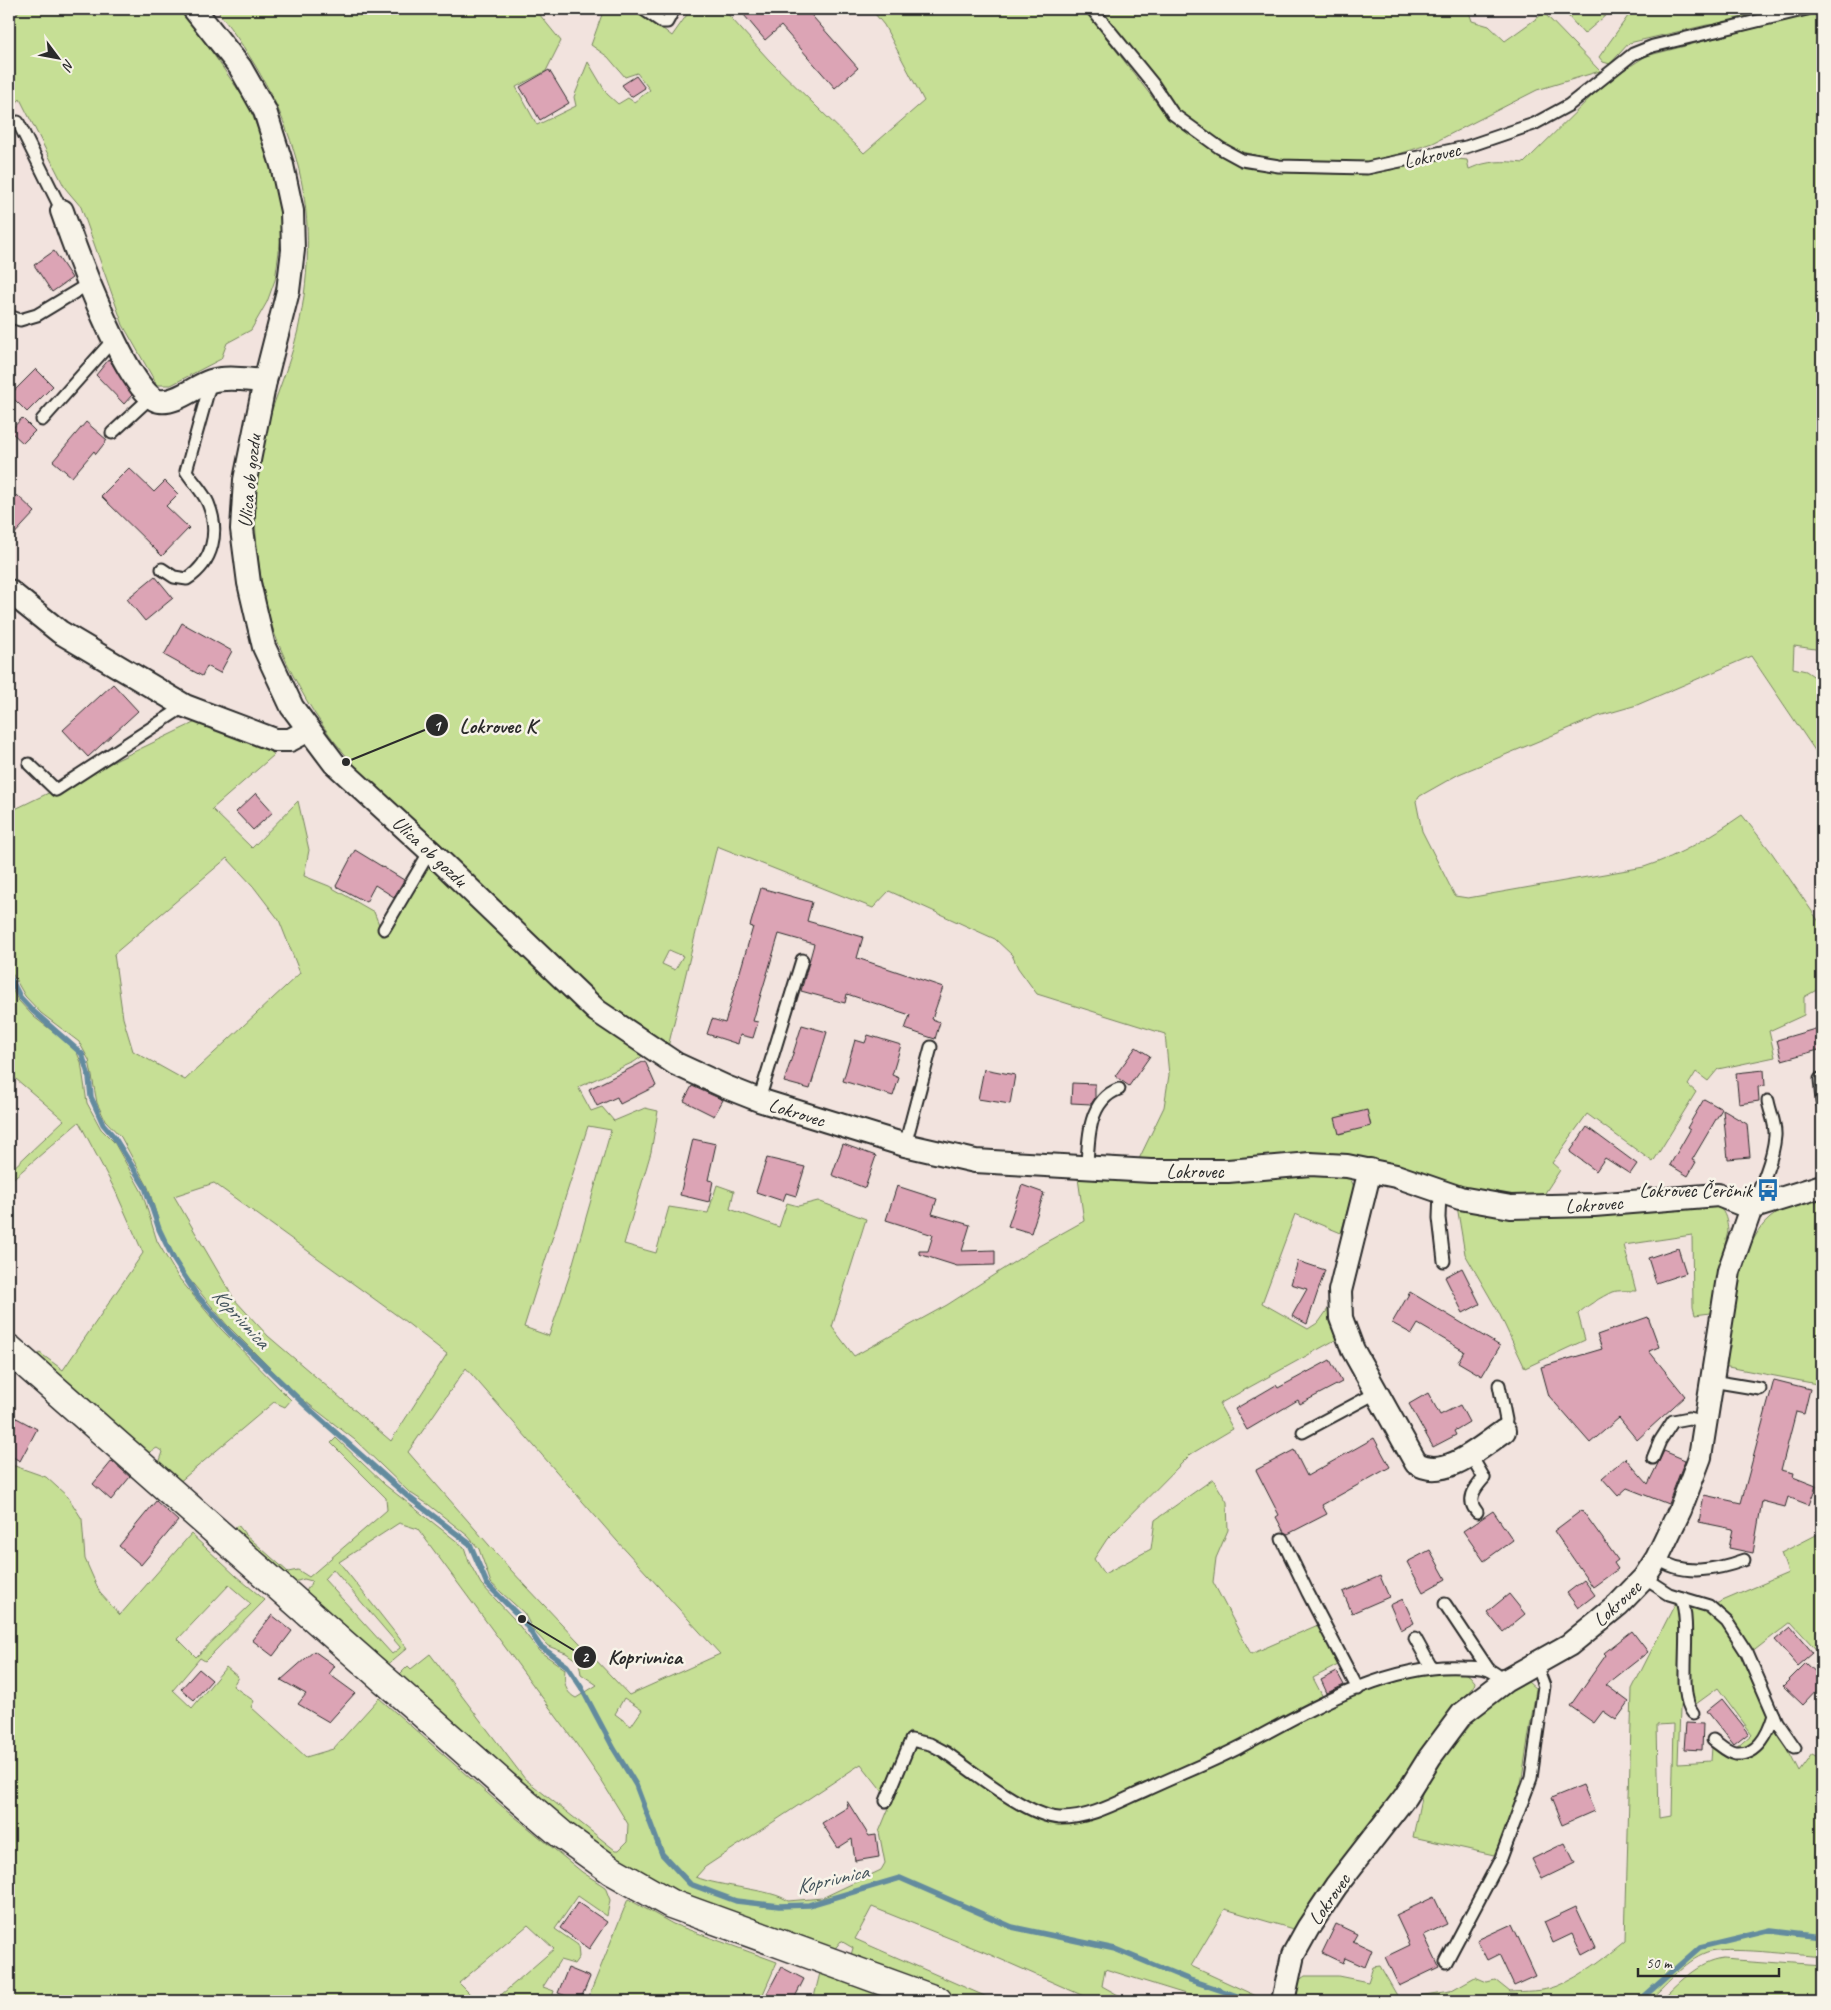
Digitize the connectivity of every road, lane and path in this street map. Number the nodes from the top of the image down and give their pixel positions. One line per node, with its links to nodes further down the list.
1 (194, 9): 12 (street, Ulica ob gozdu)
2 (643, 9): 3 (lane)
3 (674, 9)
4 (1092, 9): 5 (lane, Lokrovec)
5 (1807, 9)
6 (18, 122): 7 (lane)
7 (62, 211): 8 (street)
8 (90, 283): 9 (lane); 10 (street)
9 (9, 316)
10 (113, 340): 13 (street); 14 (lane)
11 (210, 381): 12 (street); 13 (street); 16 (lane)
12 (265, 381): 19 (street, Ulica ob gozdu)
13 (150, 398): 15 (lane)
14 (42, 420)
15 (112, 433)
16 (162, 569)
17 (9, 591): 18 (street)
18 (185, 706): 19 (street); 20 (lane)
19 (309, 730): 21 (street, Ulica ob gozdu)
20 (29, 764)
21 (430, 850): 22 (lane); 24 (street, Ulica ob gozdu)
22 (384, 929)
23 (802, 960): 28 (lane)
24 (544, 961): 28 (street, Lokrovec)
25 (931, 1047): 31 (lane)
26 (1820, 1080): 30 (lane)
27 (1119, 1089): 32 (lane)
28 (759, 1100): 31 (street, Lokrovec)
29 (1768, 1101): 36 (lane)
30 (1822, 1102)
31 (905, 1145): 32 (street, Lokrovec)
32 (1086, 1168): 33 (street, Lokrovec)
33 (1370, 1170): 35 (street, Lokrovec); 42 (street)
34 (1822, 1186): 36 (street)
35 (1440, 1192): 36 (street, Lokrovec); 37 (lane)
36 (1751, 1208): 39 (street, Lokrovec)
37 (1444, 1261)
38 (9, 1348): 67 (street)
39 (1712, 1381): 41 (lane); 43 (street, Lokrovec)
40 (1499, 1384): 44 (lane)
41 (1760, 1389)
42 (1376, 1393): 45 (lane); 46 (street)
43 (1705, 1422): 47 (lane); 50 (street, Lokrovec)
44 (1504, 1431): 46 (street)
45 (1303, 1432)
46 (1470, 1454): 48 (lane)
47 (1653, 1458)
48 (1477, 1512)
49 (1282, 1538): 59 (lane)
50 (1657, 1558): 51 (lane); 52 (street, Lokrovec)
51 (1744, 1560)
52 (1644, 1578): 53 (lane); 56 (street, Lokrovec)
53 (1681, 1598): 60 (lane); 61 (lane)
54 (1445, 1604): 58 (lane)
55 (1415, 1638): 57 (lane)
56 (1536, 1665): 58 (street, Lokrovec); 65 (lane)
57 (1431, 1667): 58 (lane); 59 (lane)
58 (1497, 1676): 66 (street, Lokrovec)
59 (1358, 1689): 64 (lane)
60 (1693, 1713)
61 (1774, 1715): 62 (lane); 63 (lane)
62 (1713, 1740)
63 (1795, 1748)
64 (886, 1802)
65 (1446, 1962)
66 (1283, 1996)
67 (938, 2001)

